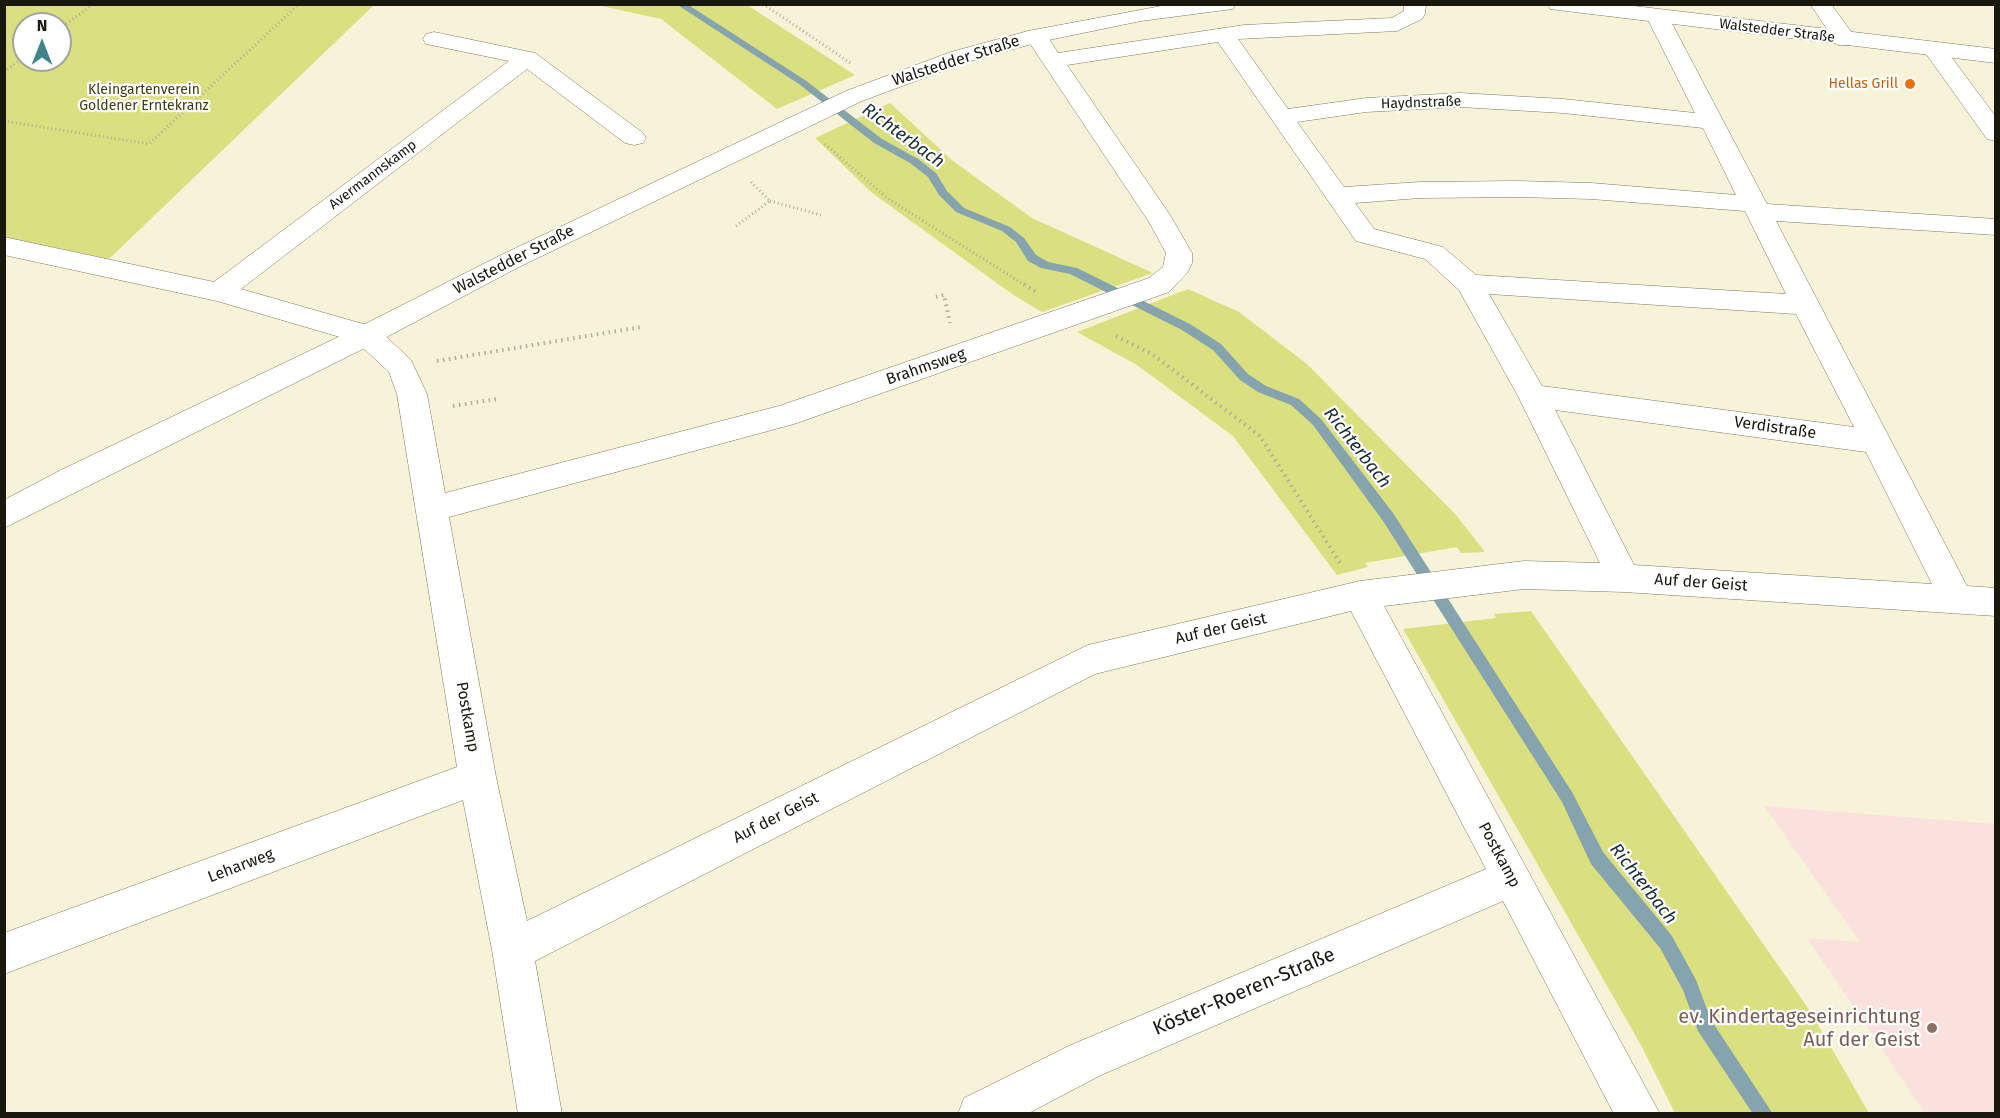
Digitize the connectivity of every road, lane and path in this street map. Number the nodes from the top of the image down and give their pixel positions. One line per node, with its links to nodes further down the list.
1 (93, 4): 9 (path)
2 (299, 4): 21 (path)
3 (763, 4): 18 (path)
4 (1225, 4): 11 (street, Walstedder Straße)
5 (1415, 4): 10 (street)
6 (1558, 4): 8 (street, Walstedder Straße)
7 (1820, 4): 13 (street)
8 (1658, 16): 13 (street, Walstedder Straße); 22 (street)
9 (72, 20)
10 (1224, 35): 17 (street); 19 (street)
11 (1036, 36): 17 (street, Walstedder Straße); 18 (street, Walstedder Straße)
12 (434, 39): 16 (street)
13 (1846, 40): 14 (street, Walstedder Straße)
14 (1935, 51): 15 (street, Walstedder Straße); 23 (street)
15 (1995, 56)
16 (527, 58): 24 (street); 34 (street, Avermannskamp)
17 (1054, 60): 36 (street, Brahmsweg)
18 (883, 84): 20 (street, Walstedder Straße)
19 (1280, 117): 22 (street, Haydnstraße); 26 (street)
20 (806, 119): 25 (street, Walstedder Straße); 36 (path)
21 (4, 121)
22 (1712, 122): 28 (street)
23 (1995, 134)
24 (634, 138)
25 (726, 156): 27 (path); 38 (street, Walstedder Straße)
26 (1336, 196): 28 (street); 33 (street)
27 (770, 201): 29 (path); 30 (path)
28 (1755, 208): 31 (street); 35 (street)
29 (821, 214)
30 (736, 226)
31 (1995, 227)
32 (4, 246): 34 (street)
33 (1469, 284): 35 (street); 40 (street)
34 (219, 292): 38 (street)
35 (1804, 305): 41 (street)
36 (1083, 314): 42 (street, Brahmsweg); 45 (path)
37 (641, 327): 39 (path)
38 (367, 335): 39 (street, Postkamp); 43 (street, Walstedder Straße)
39 (401, 367): 42 (street, Postkamp)
40 (1533, 396): 41 (street, Verdistraße); 44 (street)
41 (1876, 442): 46 (street)
42 (430, 509): 48 (street, Postkamp)
43 (4, 515)
44 (1624, 578): 45 (street, Auf der Geist); 46 (street, Auf der Geist)
45 (1373, 594): 49 (street, Postkamp); 50 (street, Auf der Geist)
46 (1957, 599): 47 (street, Auf der Geist)
47 (1995, 602)
48 (477, 777): 50 (street, Postkamp); 51 (street, Leharweg)
49 (1511, 878): 53 (street, Köster-Roeren-Straße); 54 (street, Postkamp)
50 (513, 950): 52 (street, Postkamp)
51 (4, 954)
52 (540, 1113)
53 (980, 1113)
54 (1638, 1113)

